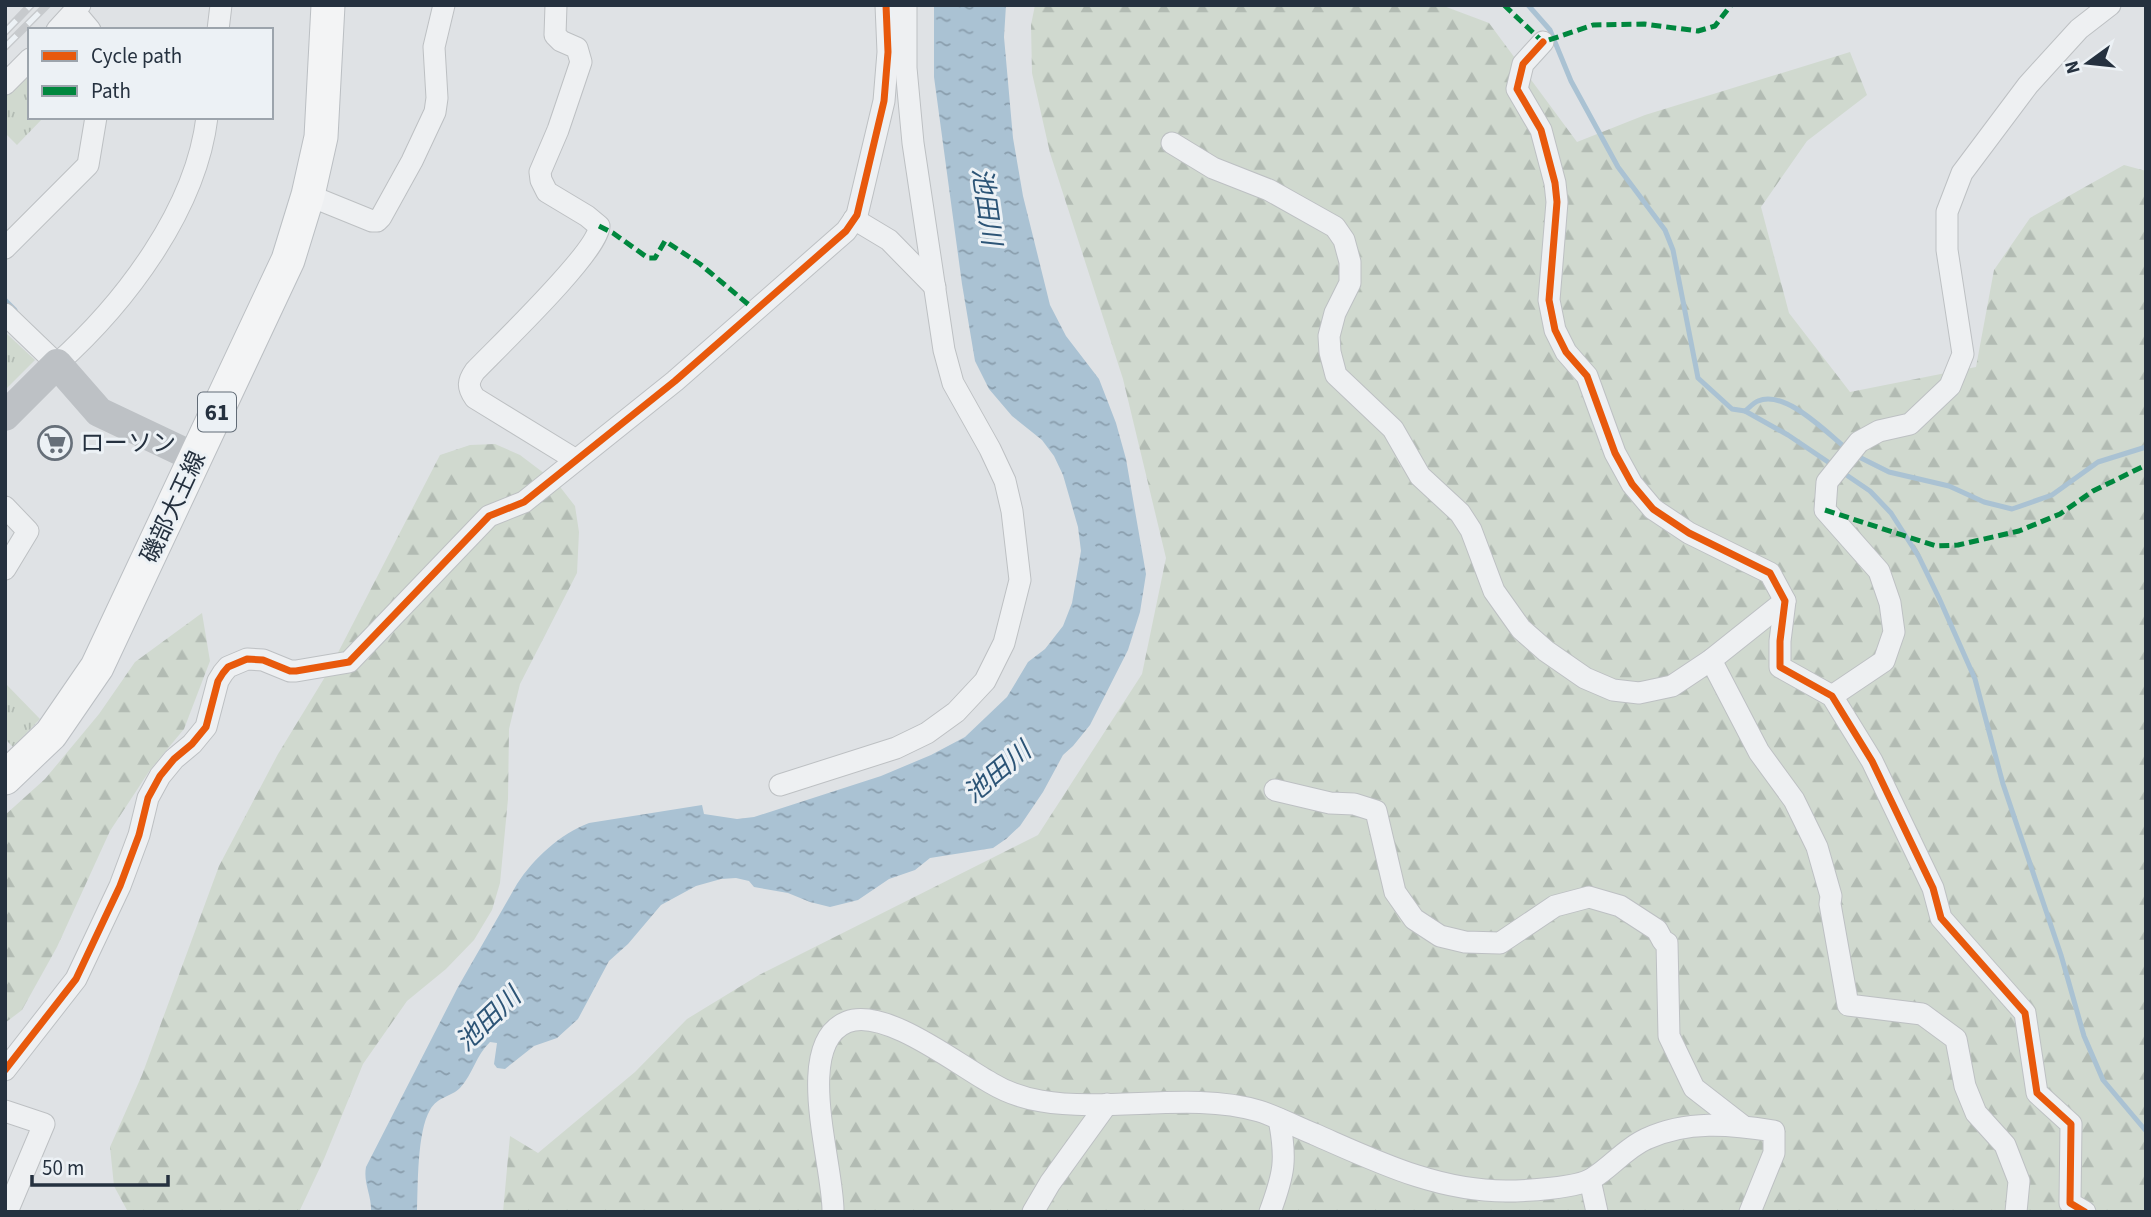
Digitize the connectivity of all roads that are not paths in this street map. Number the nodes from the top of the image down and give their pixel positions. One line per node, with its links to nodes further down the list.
1 (221, 5): 11 (street)
2 (328, 5): 18 (main road, 磯部大王線 / 61)
3 (444, 5): 18 (street)
4 (556, 5): 26 (street)
5 (886, 5): 19 (street)
6 (906, 5): 21 (street)
7 (2110, 5): 31 (street)
8 (77, 8): 9 (street); 10 (street)
9 (59, 28)
10 (89, 28)
11 (218, 28)
12 (1543, 42): 29 (street)
13 (28, 60): 14 (street)
14 (5, 85)
15 (96, 119): 20 (street)
16 (207, 119): 23 (street)
17 (1172, 144): 30 (street)
18 (308, 195): 25 (main road, 磯部大王線 / 61)
19 (854, 219): 21 (street); 26 (street)
20 (5, 248)
21 (935, 287): 33 (street)
22 (5, 314): 23 (street)
23 (57, 364): 24 (street); 25 (street)
24 (5, 416)
25 (196, 458): 32 (main road, 磯部大王線 / 61)
26 (576, 460): 35 (street)
27 (5, 507): 28 (street)
28 (5, 569)
29 (1785, 601): 30 (street); 31 (street)
30 (1711, 660): 47 (street)
31 (1832, 696): 48 (street)
32 (5, 778)
33 (780, 785)
34 (1275, 790): 39 (street)
35 (5, 1070)
36 (1108, 1104): 38 (street); 42 (street); 43 (street)
37 (5, 1111): 41 (street)
38 (1279, 1119): 40 (street); 44 (street)
39 (1743, 1126): 40 (street); 46 (street)
40 (1590, 1180): 45 (street)
41 (7, 1212)
42 (833, 1212)
43 (1033, 1212)
44 (1270, 1212)
45 (1597, 1212)
46 (1751, 1212)
47 (2016, 1212)
48 (2085, 1212)

